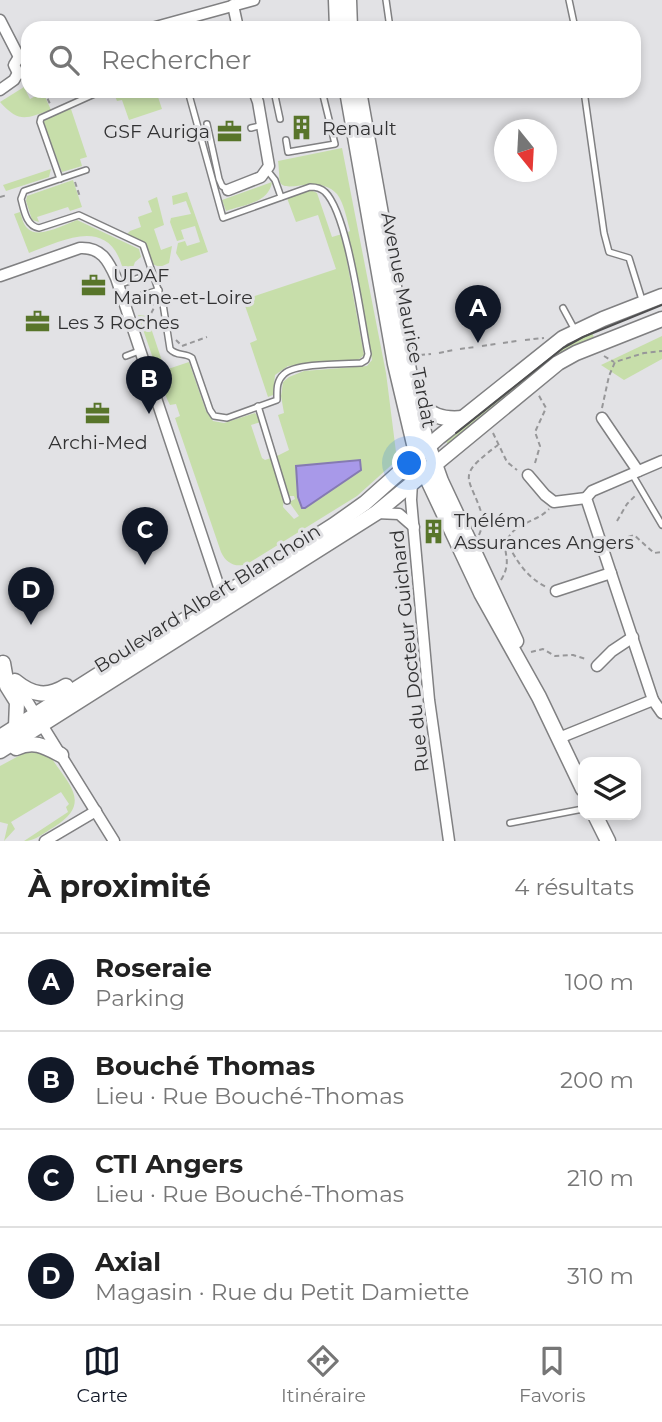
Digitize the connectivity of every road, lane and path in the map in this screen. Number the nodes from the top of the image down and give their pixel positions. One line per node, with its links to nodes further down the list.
1 (254, 0): 6 (street)
2 (336, 0): 10 (street)
3 (349, 0): 11 (street)
4 (386, 0): 12 (lane)
5 (569, 0): 13 (lane)
6 (233, 5): 8 (street); 9 (street)
7 (0, 20): 14 (street)
8 (177, 21)
9 (236, 21)
10 (337, 21)
11 (350, 21)
12 (389, 21)
13 (574, 21)
14 (21, 54)
15 (21, 59): 16 (street)
16 (21, 72)
17 (21, 75): 18 (street)
18 (0, 90)
19 (47, 98): 28 (path)
20 (84, 98): 28 (lane)
21 (190, 98): 40 (lane)
22 (255, 98): 33 (street)
23 (276, 98): 29 (lane)
24 (324, 98): 31 (lane)
25 (348, 98): 77 (street, Avenue Maurice Tardat)
26 (360, 98): 68 (street, Avenue Maurice Tardat)
27 (585, 98): 47 (lane)
28 (53, 111): 35 (lane)
29 (280, 119)
30 (207, 124): 36 (lane)
31 (286, 140)
32 (86, 170): 34 (lane)
33 (267, 170): 36 (street); 40 (lane)
34 (73, 174): 35 (lane); 39 (path)
35 (60, 178): 41 (lane)
36 (228, 190)
37 (7, 195): 38 (path)
38 (0, 197)
39 (80, 197)
40 (281, 197): 71 (lane)
41 (153, 273): 43 (lane); 44 (lane)
42 (0, 276): 43 (street)
43 (118, 285): 46 (street)
44 (159, 290): 46 (lane); 71 (lane)
45 (662, 296): 47 (street, Boulevard Albert Blanchoin)
46 (124, 301): 60 (street)
47 (643, 303): 50 (street, Boulevard Albert Blanchoin)
48 (563, 308): 50 (lane)
49 (662, 319): 80 (street, Boulevard Albert Blanchoin)
50 (576, 331): 72 (street, Boulevard Albert Blanchoin)
51 (552, 337): 52 (path)
52 (525, 340)
53 (517, 341): 54 (path)
54 (503, 343)
55 (496, 344): 56 (path)
56 (482, 346)
57 (475, 347): 58 (path)
58 (460, 349)
59 (454, 350): 62 (path)
60 (141, 351): 66 (lane); 101 (street)
61 (662, 351): 67 (path)
62 (439, 353)
63 (432, 354): 65 (path)
64 (602, 354): 67 (path)
65 (419, 355)
66 (126, 356)
67 (615, 362): 70 (path)
68 (414, 394): 72 (street); 75 (street, Avenue Maurice Tardat)
69 (537, 394): 79 (path)
70 (603, 402)
71 (258, 407): 87 (lane)
72 (464, 418): 75 (street, Boulevard Albert Blanchoin)
73 (602, 418): 82 (street)
74 (492, 430): 76 (path)
75 (428, 446): 77 (street, Boulevard Albert Blanchoin); 80 (street, Avenue Maurice Tardat)
76 (498, 446): 81 (path); 93 (path)
77 (416, 457): 80 (street, Avenue Maurice Tardat); 84 (street, Rue du Docteur Guichard); 101 (street, Boulevard Albert Blanchoin)
78 (662, 461): 82 (street)
79 (535, 463)
80 (429, 470): 84 (street, Boulevard Albert Blanchoin); 116 (street, Avenue Maurice Tardat)
81 (517, 470)
82 (635, 473): 85 (lane); 86 (street)
83 (528, 475): 86 (street)
84 (411, 484): 89 (street, Boulevard Albert Blanchoin); 92 (street, Rue du Docteur Guichard)
85 (641, 491): 90 (path); 91 (lane)
86 (586, 498): 97 (street)
87 (287, 501)
88 (552, 505): 95 (path)
89 (376, 513): 92 (street); 102 (street, Boulevard Albert Blanchoin)
90 (617, 521)
91 (662, 525)
92 (414, 528): 127 (street, Rue du Docteur Guichard)
93 (479, 535)
94 (606, 543): 96 (path)
95 (505, 548): 98 (path); 99 (path)
96 (662, 552)
97 (611, 573): 100 (street); 104 (street)
98 (499, 583)
99 (543, 586)
100 (556, 591)
101 (222, 596): 102 (street); 103 (street); 109 (street, Boulevard Albert Blanchoin)
102 (239, 600): 103 (street, Boulevard Albert Blanchoin)
103 (201, 625): 113 (street, Boulevard Albert Blanchoin)
104 (633, 637): 108 (street); 111 (street)
105 (531, 652): 106 (path)
106 (586, 659)
107 (2, 660): 110 (street); 114 (street)
108 (597, 666)
109 (106, 670): 110 (street); 113 (street, Boulevard Albert Blanchoin)
110 (15, 681): 113 (street)
111 (653, 699): 112 (street); 116 (street)
112 (662, 713)
113 (39, 719): 114 (street, Boulevard Albert Blanchoin); 117 (street, Boulevard Albert Blanchoin); 118 (street)
114 (16, 727): 115 (street, Boulevard Albert Blanchoin)
115 (0, 737)
116 (559, 738): 120 (street, Avenue Maurice Tardat)
117 (0, 751)
118 (61, 755): 119 (street); 121 (street)
119 (0, 759)
120 (578, 778)
121 (96, 811): 125 (street); 126 (street)
122 (578, 811): 124 (lane)
123 (598, 820): 128 (street)
124 (510, 822)
125 (45, 841)
126 (114, 841)
127 (449, 841)
128 (608, 841)

